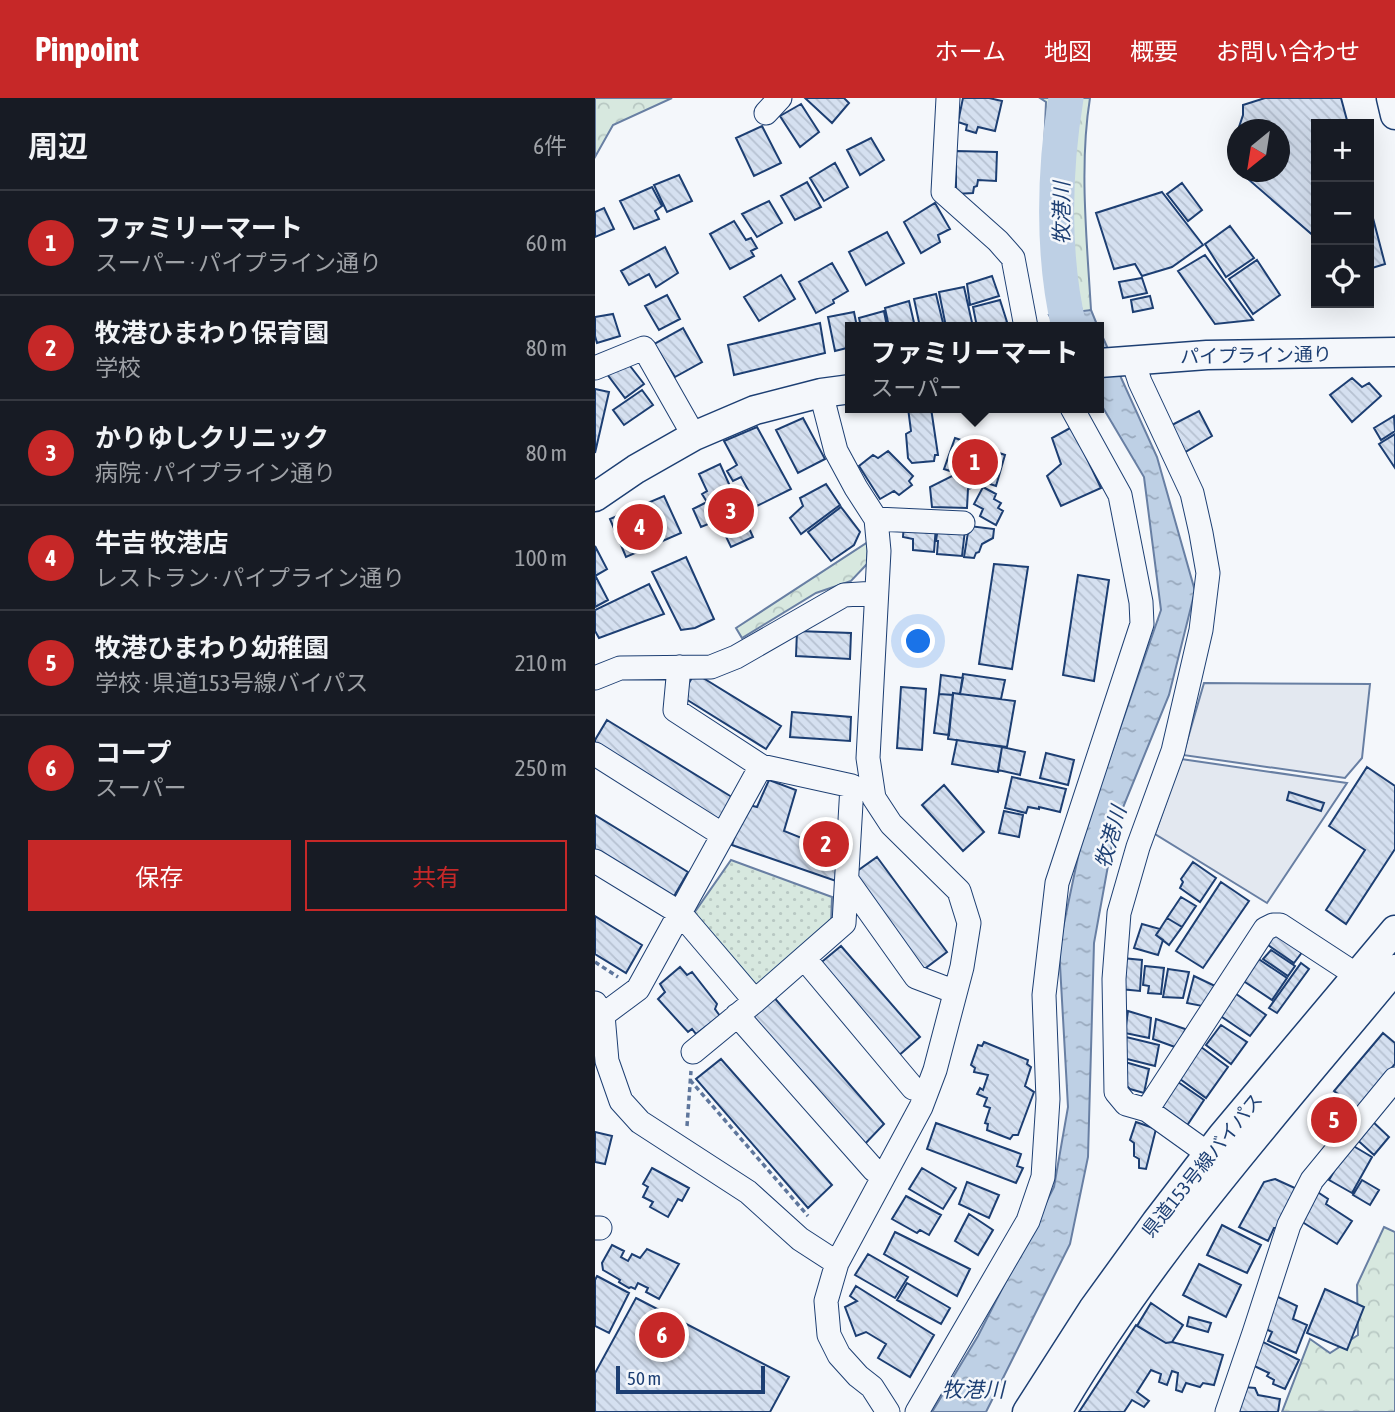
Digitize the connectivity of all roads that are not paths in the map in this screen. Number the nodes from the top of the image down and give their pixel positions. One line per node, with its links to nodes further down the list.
1 (948, 98): 4 (street)
2 (1391, 98): 3 (main road)
3 (1395, 115)
4 (1025, 322)
5 (1395, 352): 6 (main road, パイプライン通り)
6 (1117, 362): 34 (street)
7 (595, 368): 11 (street)
8 (845, 390): 9 (main road)
9 (821, 393): 11 (main road); 13 (street)
10 (1075, 413): 39 (street)
11 (694, 436): 12 (main road)
12 (595, 497)
13 (876, 519): 14 (street); 15 (street)
14 (963, 523)
15 (876, 593): 16 (street); 37 (street)
16 (679, 667): 17 (street); 19 (street)
17 (595, 678)
18 (595, 754): 20 (street)
19 (761, 766): 20 (street); 22 (street)
20 (723, 835): 23 (street)
21 (595, 861): 23 (street)
22 (846, 880): 25 (street); 28 (street)
23 (680, 913): 29 (street); 30 (street)
24 (1395, 930): 27 (main road, 県道153号線バイパス)
25 (804, 958): 29 (street); 33 (street)
26 (1395, 969): 35 (main road, 県道153号線バイパス)
27 (1358, 976): 34 (street); 35 (main road, 県道153号線バイパス)
28 (945, 988)
29 (746, 1008): 31 (street); 36 (street)
30 (599, 1009): 37 (street)
31 (693, 1052)
32 (1395, 1079): 42 (street)
33 (913, 1088)
34 (1147, 1110): 35 (street)
35 (1219, 1161): 40 (main road, 県道153号線バイパス); 41 (main road, 県道153号線バイパス)
36 (874, 1170)
37 (837, 1263): 38 (street)
38 (888, 1412)
39 (917, 1412)
40 (1027, 1412)
41 (1057, 1412)
42 (1227, 1412)

